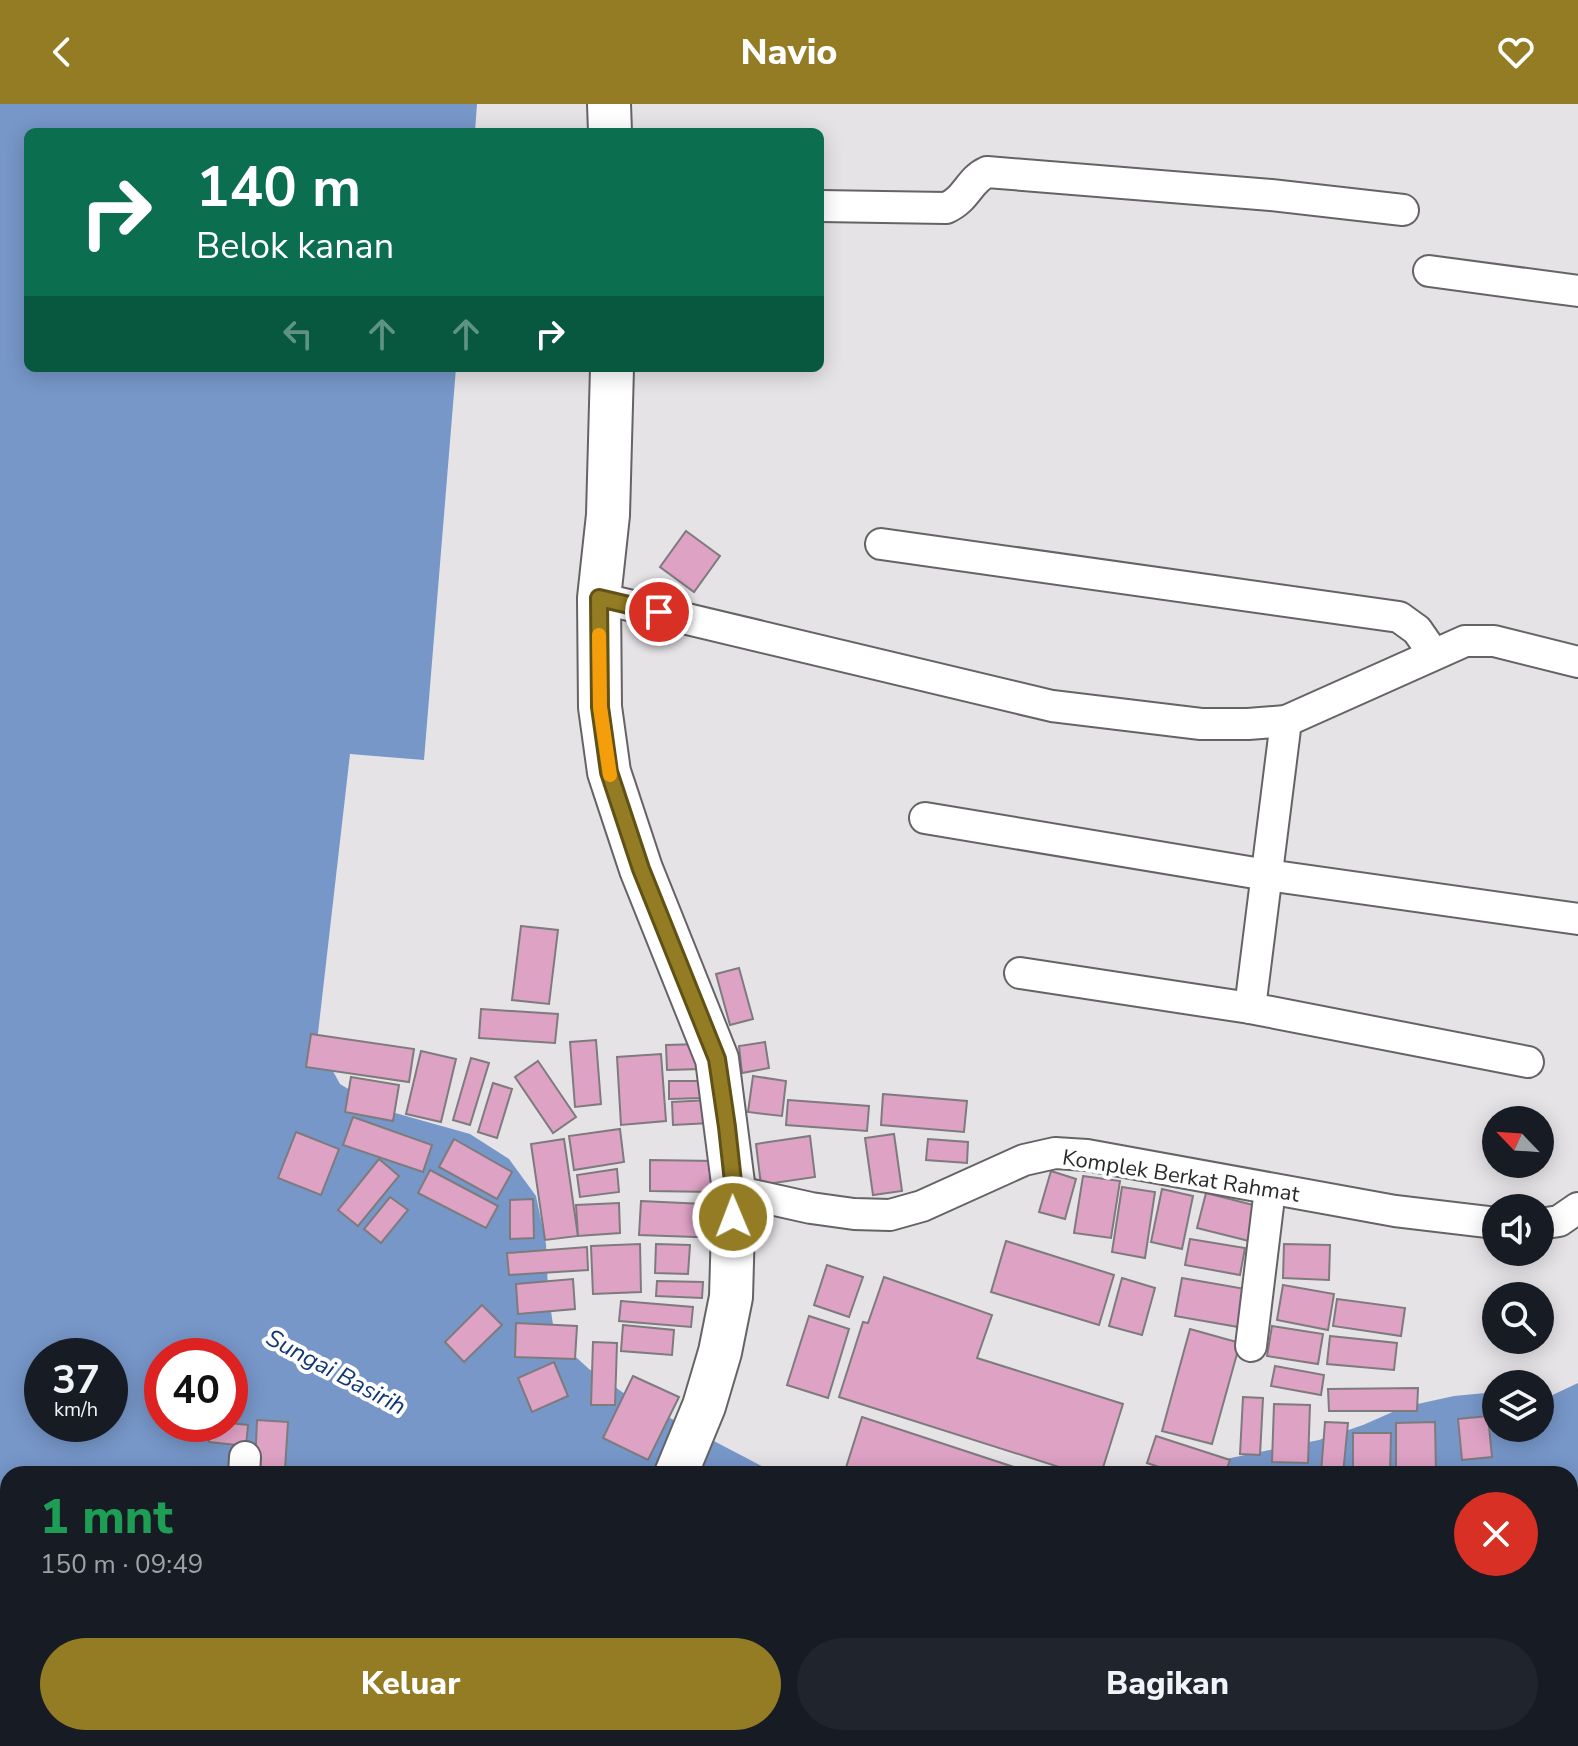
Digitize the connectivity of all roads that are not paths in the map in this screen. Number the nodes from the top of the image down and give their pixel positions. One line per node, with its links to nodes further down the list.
1 (609, 104): 2 (street)
2 (610, 128)
3 (824, 206): 4 (street)
4 (1403, 210)
5 (1429, 271): 6 (street)
6 (1578, 291)
7 (612, 372): 9 (street)
8 (881, 544): 10 (street)
9 (599, 598): 12 (street); 20 (street)
10 (1433, 653): 11 (street); 12 (street)
11 (1578, 662)
12 (1286, 721): 14 (street)
13 (925, 818): 14 (street)
14 (1267, 875): 15 (street); 17 (street)
15 (1578, 919)
16 (1020, 973): 17 (street)
17 (1250, 1008): 18 (street)
18 (1528, 1062)
19 (1270, 1189): 20 (street, Komplek Berkat Rahmat); 22 (street, Komplek Berkat Rahmat); 24 (street)
20 (734, 1191): 25 (street)
21 (1578, 1208): 23 (street)
22 (1482, 1221)
23 (1554, 1222)
24 (1251, 1346)
25 (679, 1466)

